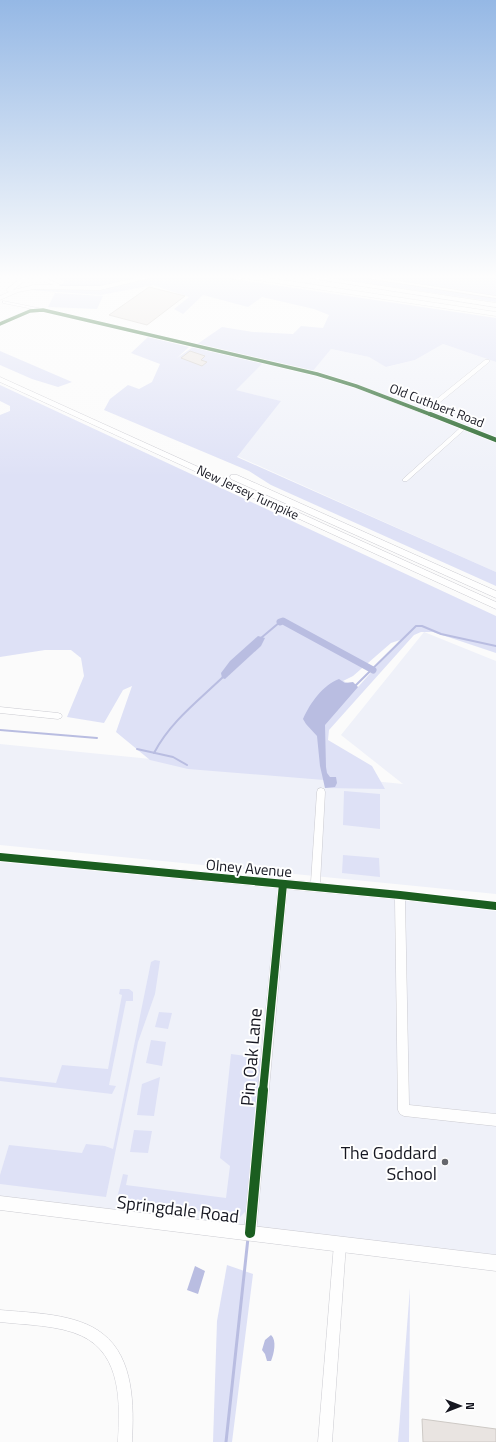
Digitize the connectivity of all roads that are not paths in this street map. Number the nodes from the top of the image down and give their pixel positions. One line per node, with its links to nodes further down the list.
1 (181, 342): 5 (street, Old Cuthbert Road)
2 (487, 361): 5 (street)
3 (0, 371): 9 (highway, New Jersey Turnpike)
4 (0, 379): 10 (highway, New Jersey Turnpike)
5 (424, 412): 6 (street, Old Cuthbert Road)
6 (464, 427): 7 (street, Old Cuthbert Road); 8 (street)
7 (496, 440)
8 (405, 480)
9 (496, 595)
10 (496, 606)
11 (0, 710): 12 (street)
12 (58, 716)
13 (321, 792): 16 (street)
14 (0, 857): 15 (street, Olney Avenue)
15 (282, 884): 16 (street, Olney Avenue); 21 (street, Pin Oak Lane)
16 (315, 887): 17 (street, Olney Avenue)
17 (400, 895): 18 (street, Olney Avenue); 19 (street)
18 (496, 906)
19 (496, 1120)
20 (0, 1203): 21 (main road, Springdale Road)
21 (250, 1233): 22 (main road, Springdale Road)
22 (340, 1244): 23 (main road, Springdale Road); 26 (street)
23 (496, 1263)
24 (0, 1316): 25 (street)
25 (125, 1442)
26 (325, 1442)

